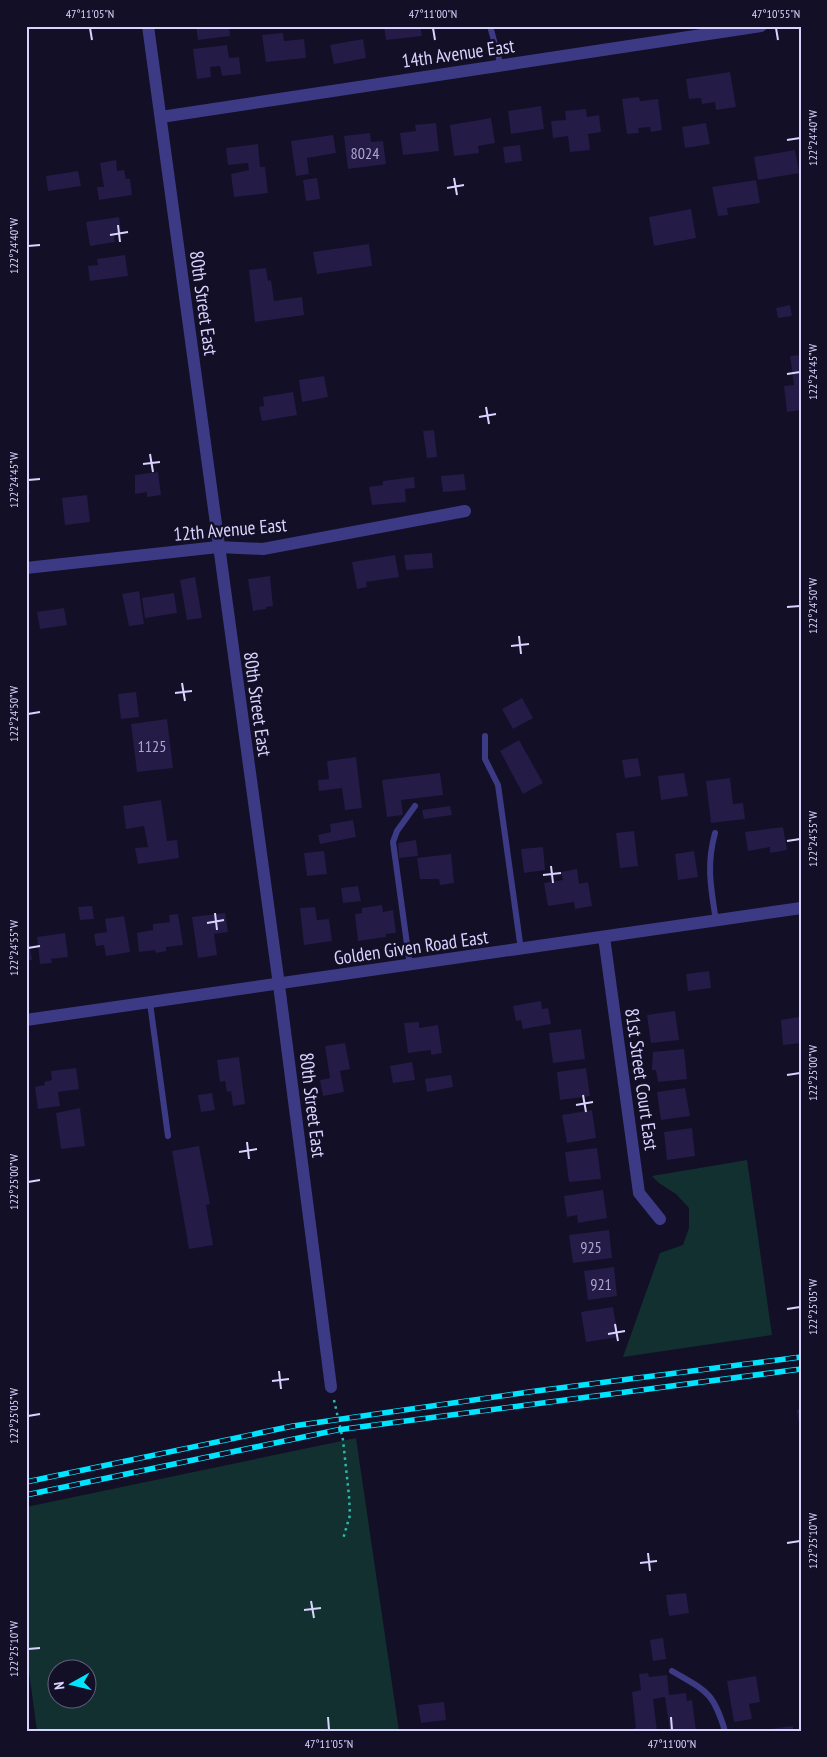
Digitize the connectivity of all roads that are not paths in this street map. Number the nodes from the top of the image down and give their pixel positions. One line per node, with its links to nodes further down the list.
1 (148, 26): 6 (street, 80th Street East)
2 (490, 26): 5 (lane)
3 (761, 26): 4 (street, 14th Avenue East)
4 (709, 31): 5 (street, 14th Avenue East)
5 (501, 66): 6 (street, 14th Avenue East)
6 (160, 117): 8 (street, 80th Street East)
7 (465, 511): 8 (street, 12th Avenue East)
8 (218, 547): 9 (street, 12th Avenue East); 18 (street, 80th Street East)
9 (26, 568)
10 (485, 736): 16 (lane)
11 (414, 806): 17 (lane)
12 (715, 833): 14 (lane)
13 (801, 908): 14 (street, Golden Given Road East)
14 (716, 921): 15 (street, Golden Given Road East)
15 (604, 937): 16 (street, Golden Given Road East); 22 (street, 81st Street Court East)
16 (521, 950): 17 (street, Golden Given Road East)
17 (410, 966): 18 (street, Golden Given Road East)
18 (279, 985): 19 (street, Golden Given Road East); 23 (street, 80th Street East)
19 (150, 1002): 20 (street, Golden Given Road East); 21 (lane)
20 (26, 1020)
21 (168, 1136)
22 (660, 1219)
23 (331, 1386)
24 (672, 1671): 25 (lane)
25 (725, 1731)

